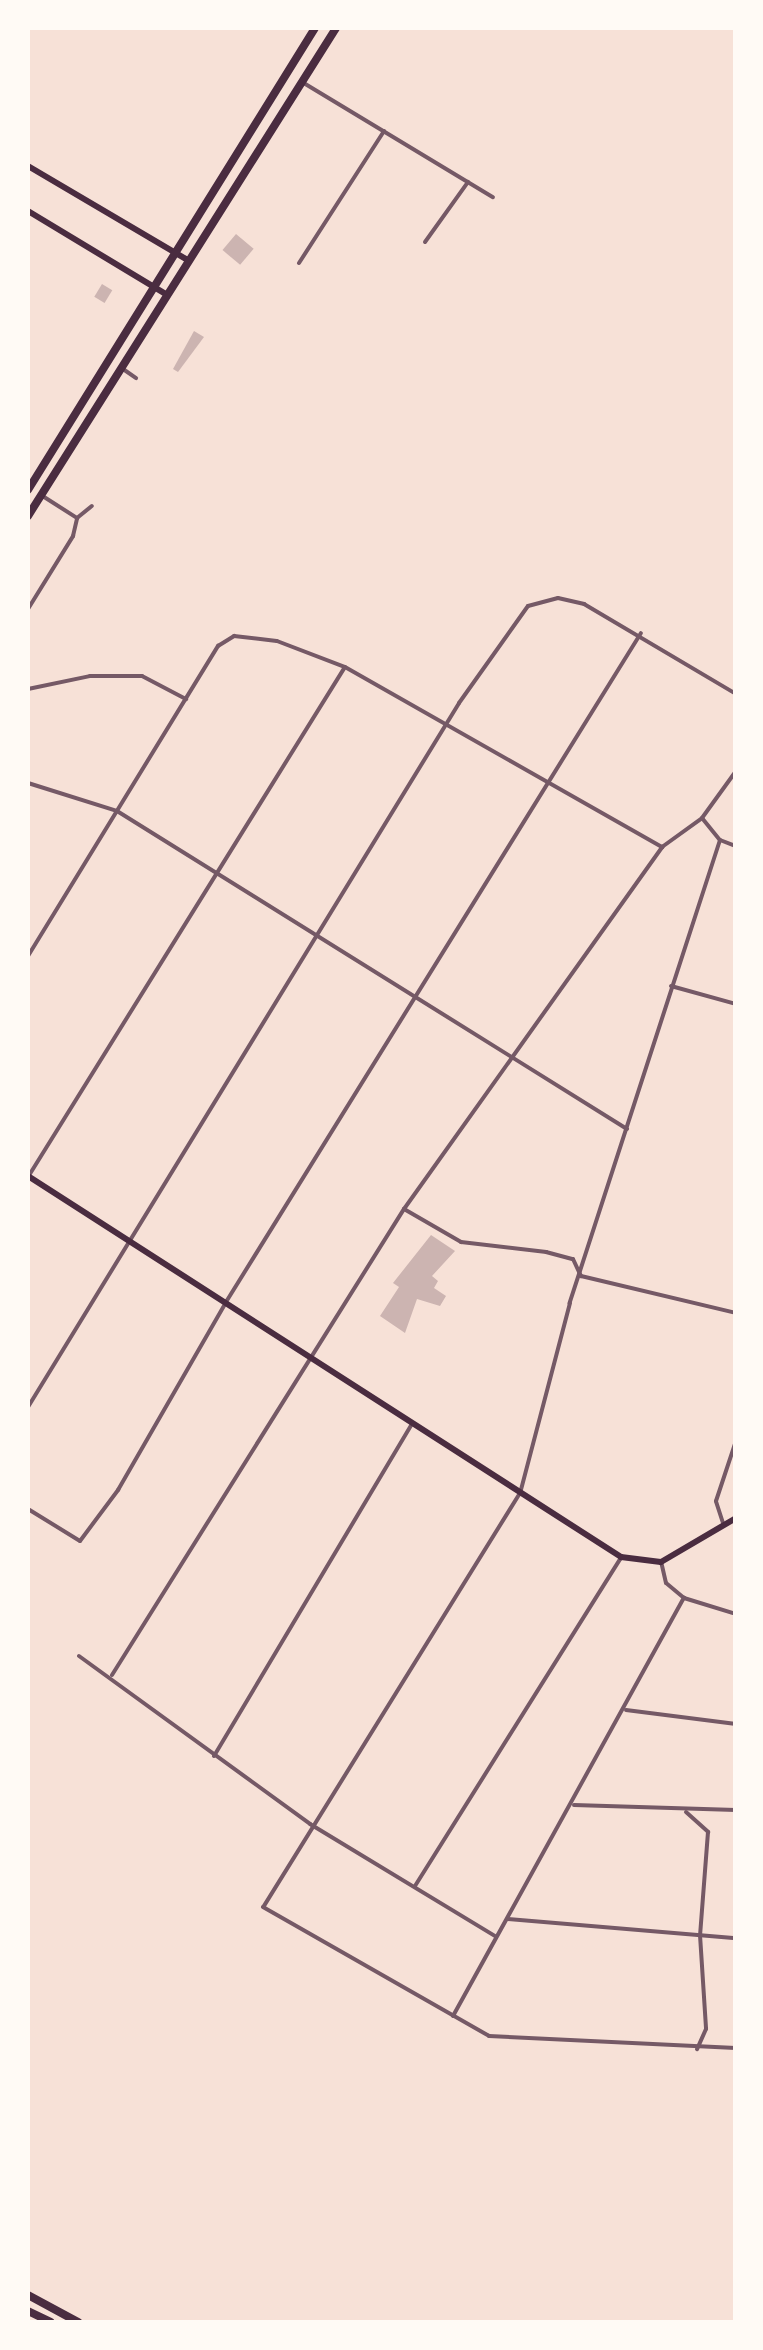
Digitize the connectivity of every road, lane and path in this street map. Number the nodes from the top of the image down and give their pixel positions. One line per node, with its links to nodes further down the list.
1 (315, 28): 10 (highway)
2 (336, 28): 3 (highway)
3 (302, 82): 4 (street); 11 (highway)
4 (384, 131): 6 (street); 12 (street)
5 (28, 166): 10 (main road)
6 (468, 182): 7 (street); 9 (street)
7 (494, 197)
8 (28, 211): 13 (main road)
9 (425, 242)
10 (175, 252): 11 (main road); 13 (highway)
11 (189, 260): 14 (highway)
12 (298, 263)
13 (153, 287): 14 (main road); 17 (highway)
14 (167, 295): 15 (highway)
15 (121, 368): 16 (street); 18 (highway)
16 (136, 378)
17 (28, 490)
18 (41, 494): 20 (highway); 21 (street)
19 (92, 506): 21 (street)
20 (28, 516)
21 (77, 518): 22 (street)
22 (28, 609)
23 (641, 633): 26 (street); 28 (street); 30 (street)
24 (345, 667): 27 (street); 28 (street); 37 (street)
25 (28, 689): 27 (street)
26 (736, 694)
27 (186, 699): 32 (street)
28 (450, 723): 30 (street); 38 (street)
29 (736, 770): 33 (street)
30 (546, 779): 36 (street); 41 (street)
31 (28, 783): 32 (street)
32 (118, 810): 37 (street); 39 (street)
33 (702, 818): 34 (street); 36 (street)
34 (720, 840): 35 (street); 40 (street)
35 (736, 846)
36 (662, 847): 43 (street)
37 (218, 871): 38 (street); 45 (street)
38 (318, 934): 41 (street); 47 (street)
39 (28, 956)
40 (671, 986): 42 (street); 44 (street)
41 (415, 995): 43 (street); 49 (street)
42 (736, 1004)
43 (515, 1060): 44 (street); 46 (street)
44 (627, 1129): 48 (street)
45 (28, 1176): 47 (main road)
46 (404, 1209): 48 (street); 51 (street)
47 (128, 1242): 49 (main road); 52 (street)
48 (582, 1276): 50 (street); 55 (street)
49 (226, 1302): 51 (main road); 56 (street)
50 (736, 1313)
51 (313, 1361): 53 (main road); 64 (street)
52 (28, 1408)
53 (413, 1422): 55 (main road); 67 (street)
54 (736, 1441): 58 (street)
55 (520, 1493): 59 (main road); 71 (street)
56 (28, 1509)
57 (736, 1518): 58 (main road)
58 (724, 1523): 60 (main road)
59 (621, 1558): 60 (main road); 72 (street)
60 (661, 1562): 61 (street)
61 (684, 1598): 62 (street); 65 (street)
62 (736, 1614)
63 (78, 1656): 64 (street)
64 (112, 1675): 67 (street)
65 (626, 1710): 66 (street); 68 (street)
66 (736, 1724)
67 (214, 1756): 71 (street)
68 (574, 1804): 70 (street); 73 (street)
69 (736, 1810): 70 (street)
70 (686, 1812): 74 (street)
71 (310, 1824): 72 (street); 77 (street)
72 (414, 1886): 75 (street)
73 (508, 1919): 74 (street); 75 (street)
74 (700, 1935): 76 (street); 79 (street)
75 (495, 1936): 77 (street)
76 (736, 1938)
77 (453, 2016): 79 (street)
78 (736, 2048): 79 (street)
79 (697, 2049)
80 (28, 2295): 83 (highway)
81 (28, 2310): 82 (highway)
82 (50, 2322)
83 (78, 2322)

